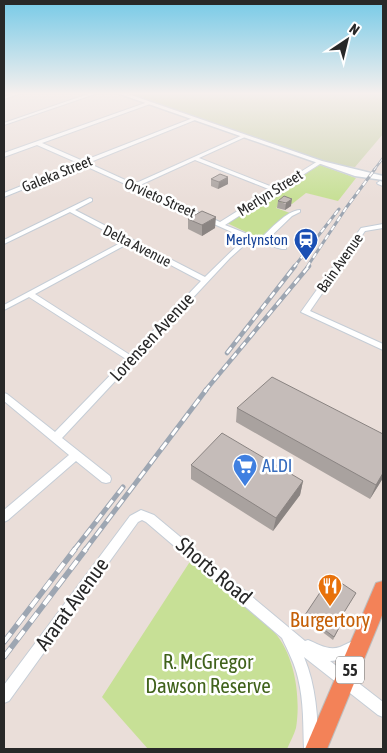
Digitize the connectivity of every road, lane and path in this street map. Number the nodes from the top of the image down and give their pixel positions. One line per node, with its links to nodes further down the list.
1 (79, 128): 5 (street)
2 (170, 128): 9 (street, Galeka Street)
3 (220, 128): 4 (main road)
4 (243, 136): 7 (street); 8 (main road)
5 (38, 143): 6 (street); 9 (street, Orvieto Street)
6 (4, 155)
7 (194, 158): 11 (street); 12 (street)
8 (320, 162): 10 (main road); 12 (street, Merlyn Street)
9 (83, 163): 11 (street, Orvieto Street); 13 (street, Galeka Street)
10 (382, 181)
11 (134, 186): 17 (street, Orvieto Street)
12 (275, 190): 17 (street, Merlyn Street)
13 (4, 195)
14 (90, 200): 15 (street)
15 (70, 210): 20 (street, Delta Avenue); 21 (street)
16 (298, 211): 22 (street)
17 (220, 225): 19 (street, Orvieto Street)
18 (383, 226): 27 (street, Bain Avenue)
19 (249, 238): 22 (street, Orvieto Street); 24 (street, Lorensen Avenue)
20 (128, 241): 24 (street, Delta Avenue); 25 (street)
21 (4, 242)
22 (261, 242): 23 (street, Orvieto Street)
23 (284, 248)
24 (205, 280): 28 (street, Lorensen Avenue)
25 (30, 294): 26 (street); 28 (street)
26 (4, 308)
27 (383, 347)
28 (131, 359): 30 (street, Lorensen Avenue)
29 (4, 396): 30 (street)
30 (56, 438): 31 (street)
31 (76, 455): 32 (street); 34 (street)
32 (106, 479)
33 (141, 515): 36 (street, Shorts Road); 39 (street, Ararat Avenue)
34 (4, 517)
35 (383, 590): 37 (highway, 55)
36 (290, 635): 37 (street, Shorts Road); 38 (street, Shorts Road); 41 (street, Shorts Road)
37 (362, 642): 38 (highway, 55)
38 (345, 680): 40 (street, Shorts Road); 42 (highway, 55)
39 (4, 696)
40 (383, 710)
41 (311, 749)
42 (316, 749)

